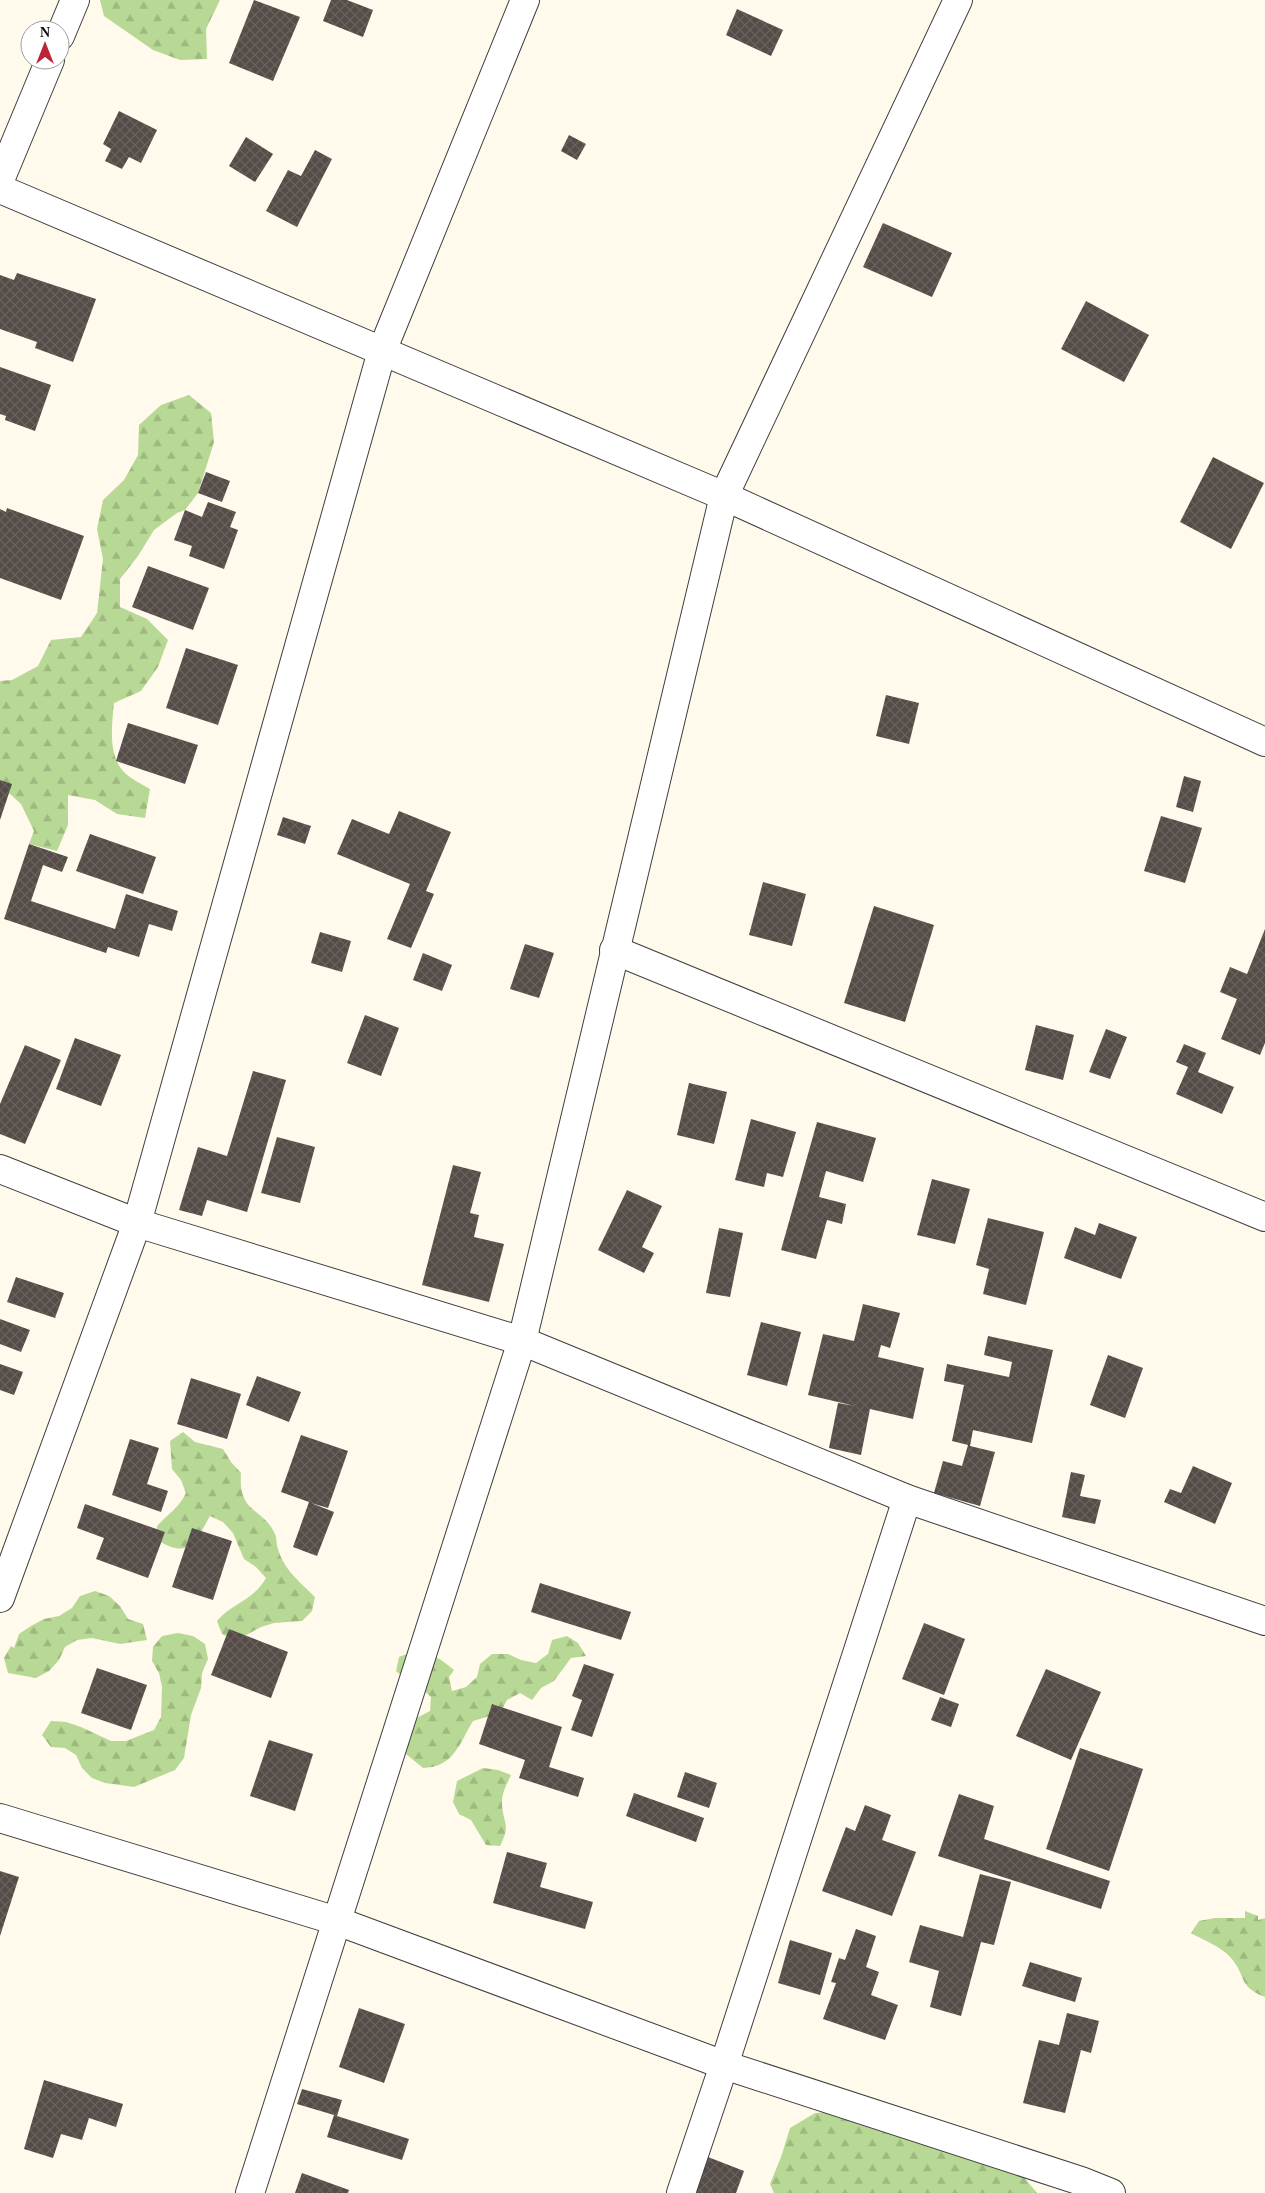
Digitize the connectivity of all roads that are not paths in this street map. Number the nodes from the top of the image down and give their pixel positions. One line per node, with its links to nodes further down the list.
1 (75, 0): 4 (street)
2 (524, 0): 8 (street)
3 (958, 0): 9 (street)
4 (67, 20)
5 (46, 70): 6 (street)
6 (0, 180)
7 (0, 189): 8 (street)
8 (382, 351): 9 (street); 14 (street)
9 (724, 496): 10 (street); 11 (street)
10 (1265, 742)
11 (614, 950): 13 (street); 15 (street)
12 (0, 1169): 14 (street)
13 (1265, 1217)
14 (137, 1223): 15 (street); 17 (street)
15 (522, 1341): 16 (street); 20 (street)
16 (907, 1499): 18 (street); 21 (street)
17 (0, 1598)
18 (1265, 1621)
19 (0, 1818): 20 (street)
20 (337, 1921): 21 (street); 23 (street)
21 (724, 2065): 22 (street); 24 (street)
22 (1079, 2187): 25 (street)
23 (250, 2193)
24 (681, 2193)
25 (1111, 2193)

